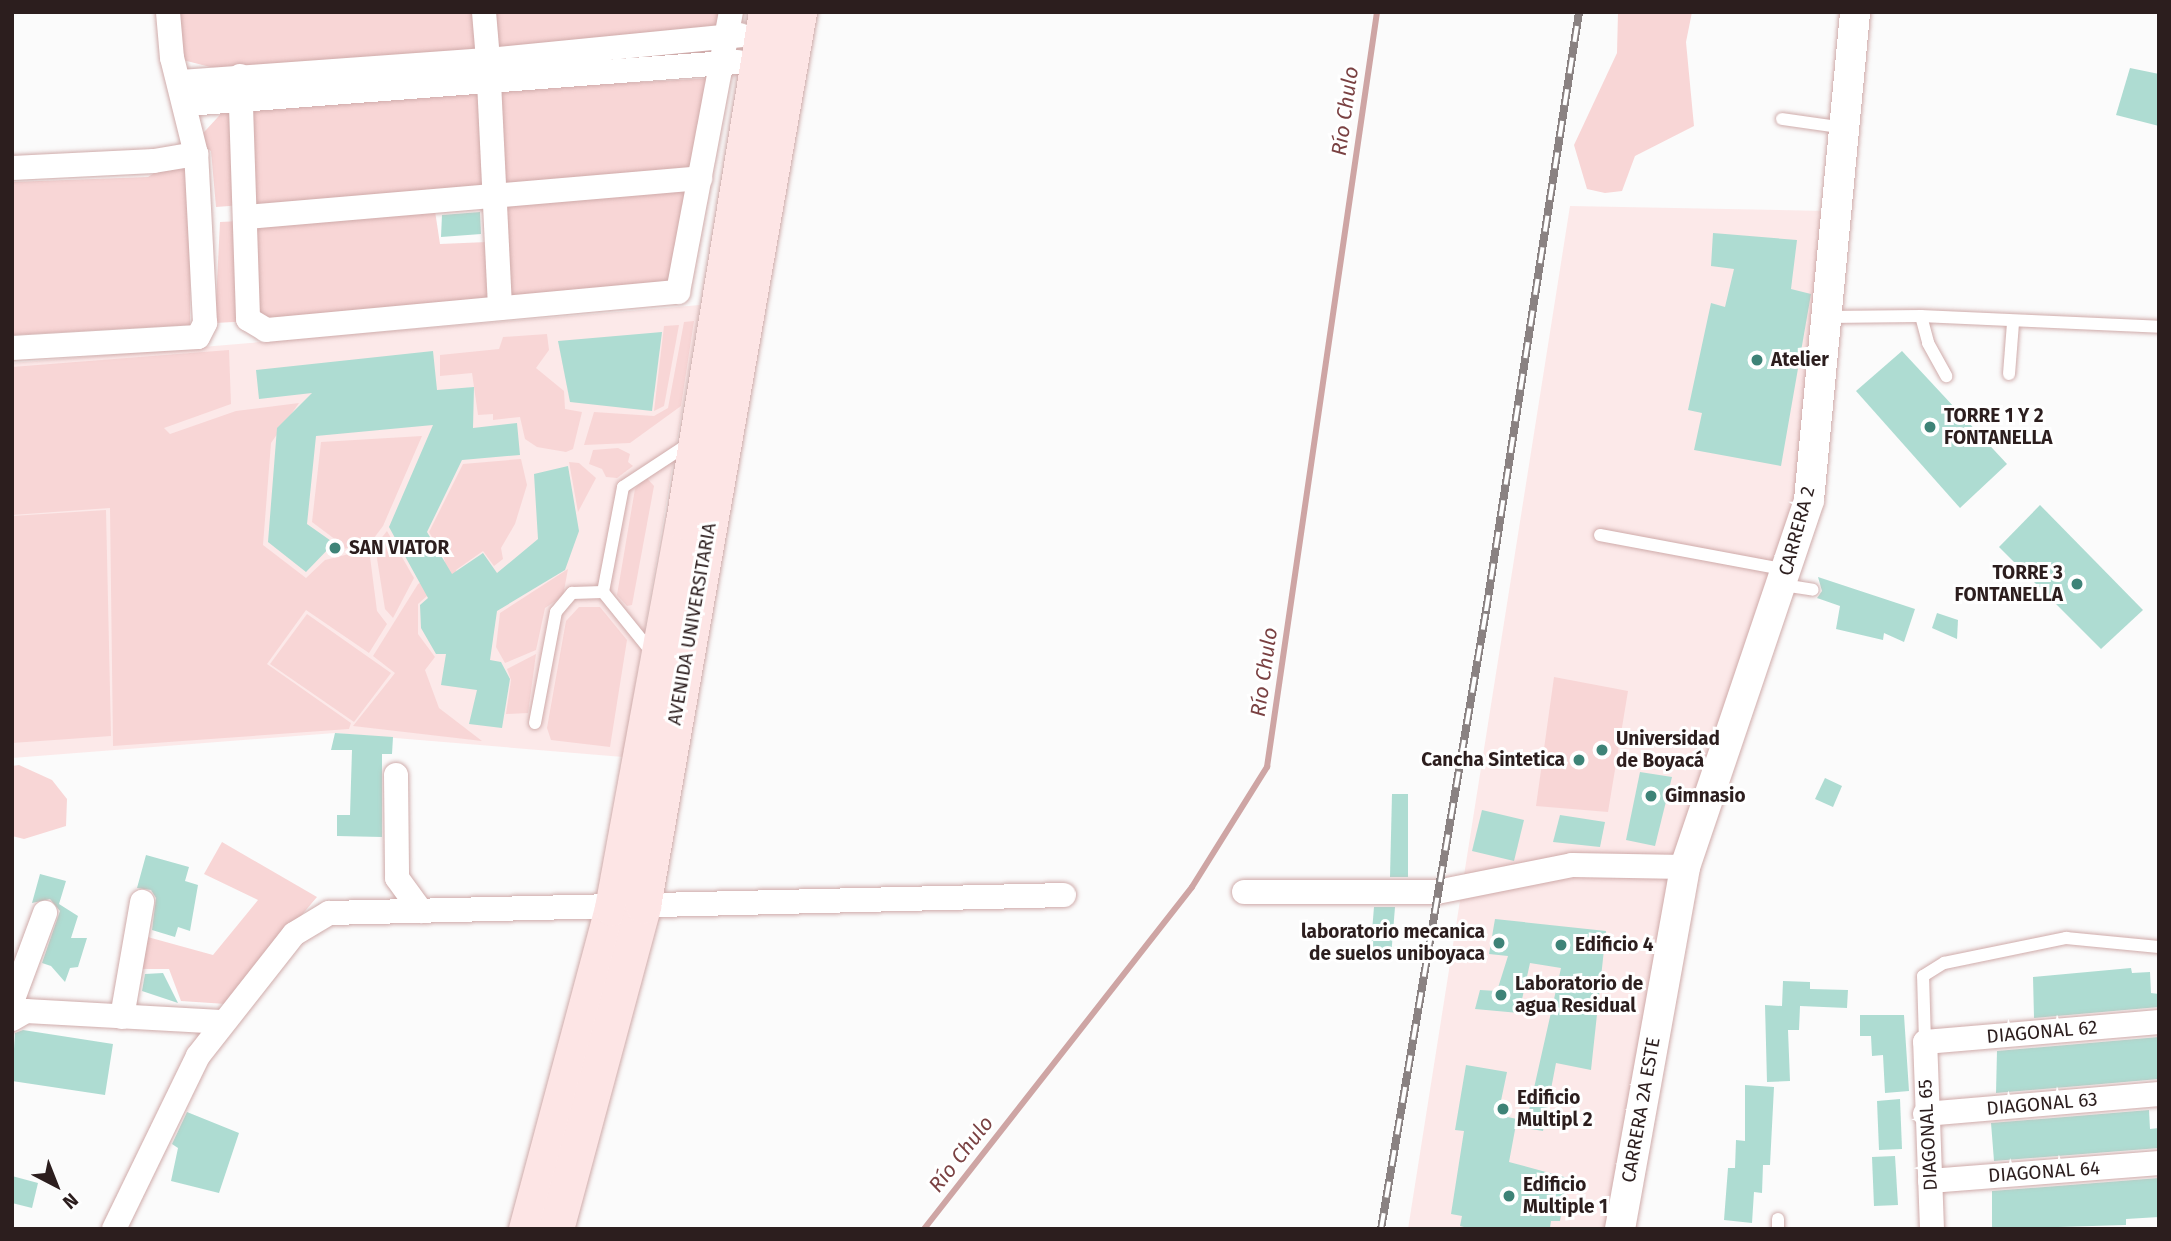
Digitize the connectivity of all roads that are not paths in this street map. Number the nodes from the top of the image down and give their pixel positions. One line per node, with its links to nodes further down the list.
1 (168, 12): 10 (street)
2 (484, 12): 8 (street)
3 (799, 12): 38 (main road, AVENIDA UNIVERSITARIA)
4 (1855, 12): 12 (street, CARRERA 2)
5 (729, 24): 6 (street); 7 (street); 8 (street)
6 (762, 35): 7 (street); 26 (main road, AVENIDA UNIVERSITARIA)
7 (723, 64): 8 (street); 15 (street)
8 (489, 71): 9 (street); 16 (street)
9 (241, 87): 10 (street); 17 (street)
10 (183, 93): 13 (street)
11 (1782, 119): 12 (lane)
12 (1845, 128): 20 (street, CARRERA 2)
13 (196, 154): 14 (street); 23 (street)
14 (12, 168)
15 (700, 178): 16 (street); 18 (street)
16 (495, 194): 17 (street); 18 (street)
17 (247, 217): 18 (street)
18 (500, 308)
19 (1921, 316): 20 (lane); 21 (lane); 25 (lane)
20 (1828, 317): 28 (street, CARRERA 2)
21 (2013, 323): 22 (lane); 24 (lane)
22 (2159, 327)
23 (12, 348)
24 (2009, 374)
25 (1946, 376)
26 (696, 439): 30 (lane); 31 (main road, AVENIDA UNIVERSITARIA)
27 (1600, 535): 28 (lane)
28 (1785, 577): 29 (lane); 34 (street, CARRERA 2)
29 (1813, 590)
30 (603, 592): 31 (lane); 32 (lane)
31 (658, 661): 38 (main road, AVENIDA UNIVERSITARIA)
32 (535, 723)
33 (396, 775): 39 (street)
34 (1685, 867): 35 (street); 42 (street, CARRERA 2)
35 (1244, 892)
36 (1064, 895): 38 (street)
37 (142, 902): 44 (street)
38 (627, 907): 39 (street); 53 (main road, AVENIDA UNIVERSITARIA); 54 (main road, AVENIDA UNIVERSITARIA)
39 (421, 911): 45 (street)
40 (45, 913): 43 (street)
41 (2159, 947): 47 (lane)
42 (1663, 991): 55 (street, CARRERA 2A ESTE)
43 (16, 1007): 44 (street)
44 (122, 1017): 45 (street)
45 (221, 1022): 52 (street)
46 (2159, 1022): 47 (street, DIAGONAL 62)
47 (1925, 1042): 49 (street, DIAGONAL 65)
48 (2159, 1094): 49 (street, DIAGONAL 63)
49 (1925, 1114): 51 (street, DIAGONAL 65)
50 (2159, 1163): 51 (street, DIAGONAL 64)
51 (1930, 1181): 56 (street, DIAGONAL 65)
52 (114, 1229)
53 (526, 1229)
54 (556, 1229)
55 (1620, 1229)
56 (1932, 1229)

